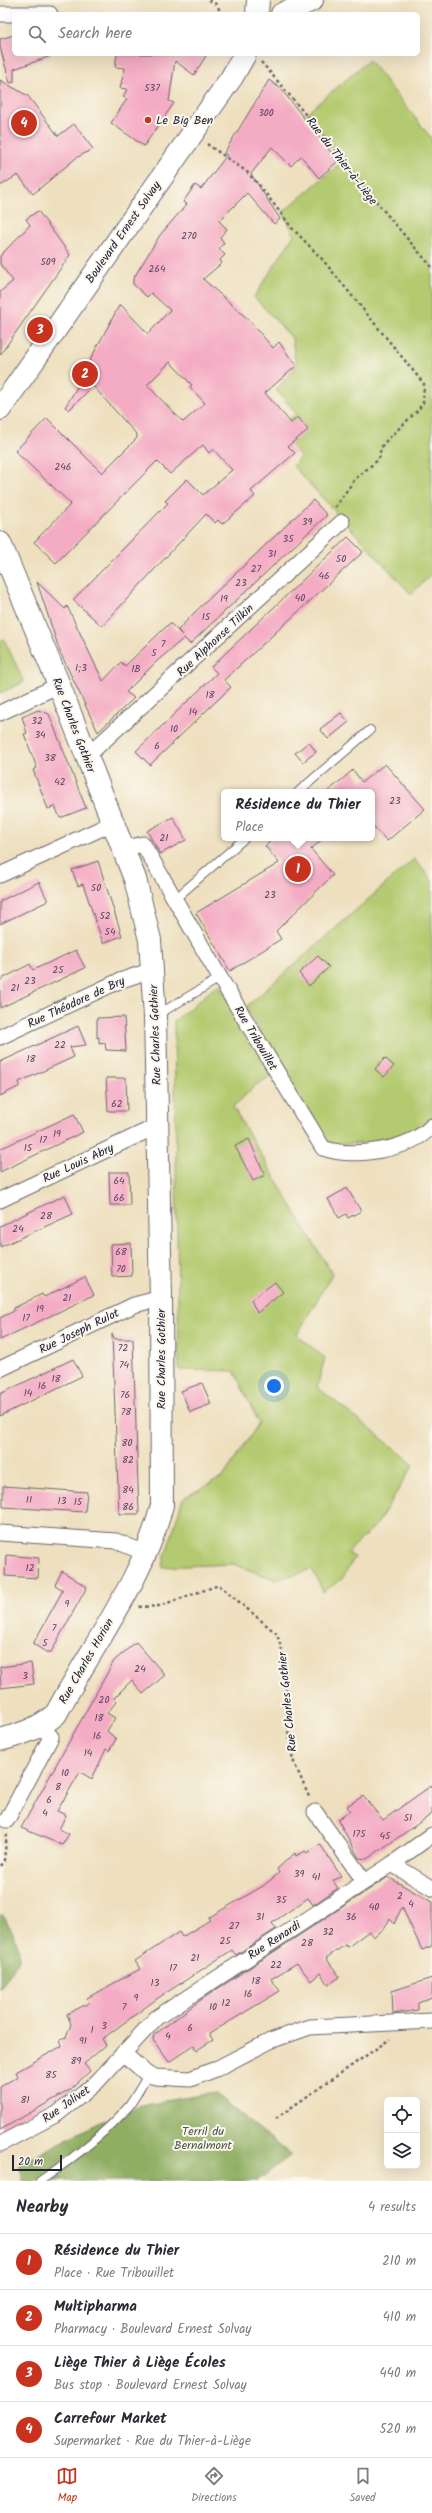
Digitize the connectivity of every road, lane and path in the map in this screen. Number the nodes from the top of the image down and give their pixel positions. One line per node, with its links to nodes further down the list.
1 (209, 0): 4 (path)
2 (258, 0): 5 (street)
3 (312, 0): 6 (street)
4 (221, 12)
5 (257, 12)
6 (286, 12)
7 (0, 14): 8 (street)
8 (12, 14)
9 (252, 57): 10 (street, Boulevard Ernest Solvay); 11 (path, Rue du Thier-à-Liège)
10 (192, 134): 12 (street, Boulevard Ernest Solvay); 13 (path)
11 (432, 268)
12 (0, 409)
13 (342, 522): 18 (street, Rue Alphonse Tilkin)
14 (0, 543): 15 (street, Rue Charles Gothier)
15 (59, 684): 16 (street); 18 (street, Rue Charles Gothier)
16 (0, 713)
17 (370, 730): 19 (lane)
18 (86, 757): 20 (street, Rue Charles Gothier)
19 (301, 789)
20 (113, 823): 22 (street, Rue Charles Gothier); 23 (street)
21 (242, 841): 24 (lane)
22 (123, 849): 24 (street, Rue Tribouillet); 25 (street, Rue Charles Gothier)
23 (0, 875)
24 (174, 899): 26 (street, Rue Tribouillet)
25 (152, 970): 27 (street, Rue Charles Gothier); 28 (street, Rue Théodore de Bry)
26 (220, 978): 27 (lane); 30 (street, Rue Tribouillet)
27 (155, 1017): 29 (street, Rue Charles Gothier)
28 (0, 1037)
29 (157, 1126): 31 (street, Rue Louis Abry); 32 (street, Rue Charles Gothier)
30 (432, 1126)
31 (0, 1200)
32 (161, 1298): 33 (street, Rue Joseph Rulot); 35 (street, Rue Charles Gothier)
33 (0, 1369)
34 (0, 1532): 35 (street)
35 (145, 1553): 36 (street, Rue Charles Horion)
36 (119, 1604): 37 (street, Rue Charles Horion); 39 (path, Rue Charles Gothier)
37 (42, 1726): 38 (street, Rue Charles Horion); 40 (street)
38 (0, 1740)
39 (316, 1812): 45 (street)
40 (7, 1820)
41 (432, 1835): 43 (street, Rue Renardi)
42 (8, 1840): 44 (path)
43 (392, 1864): 45 (street, Rue Renardi); 46 (street)
44 (0, 1866)
45 (364, 1881): 49 (street, Rue Renardi)
46 (432, 1888)
47 (432, 2021): 48 (street)
48 (413, 2022): 50 (street); 51 (path)
49 (123, 2053): 50 (street); 52 (street, Rue Jolivet)
50 (148, 2075): 53 (lane)
51 (276, 2118)
52 (0, 2144)
53 (40, 2181)

